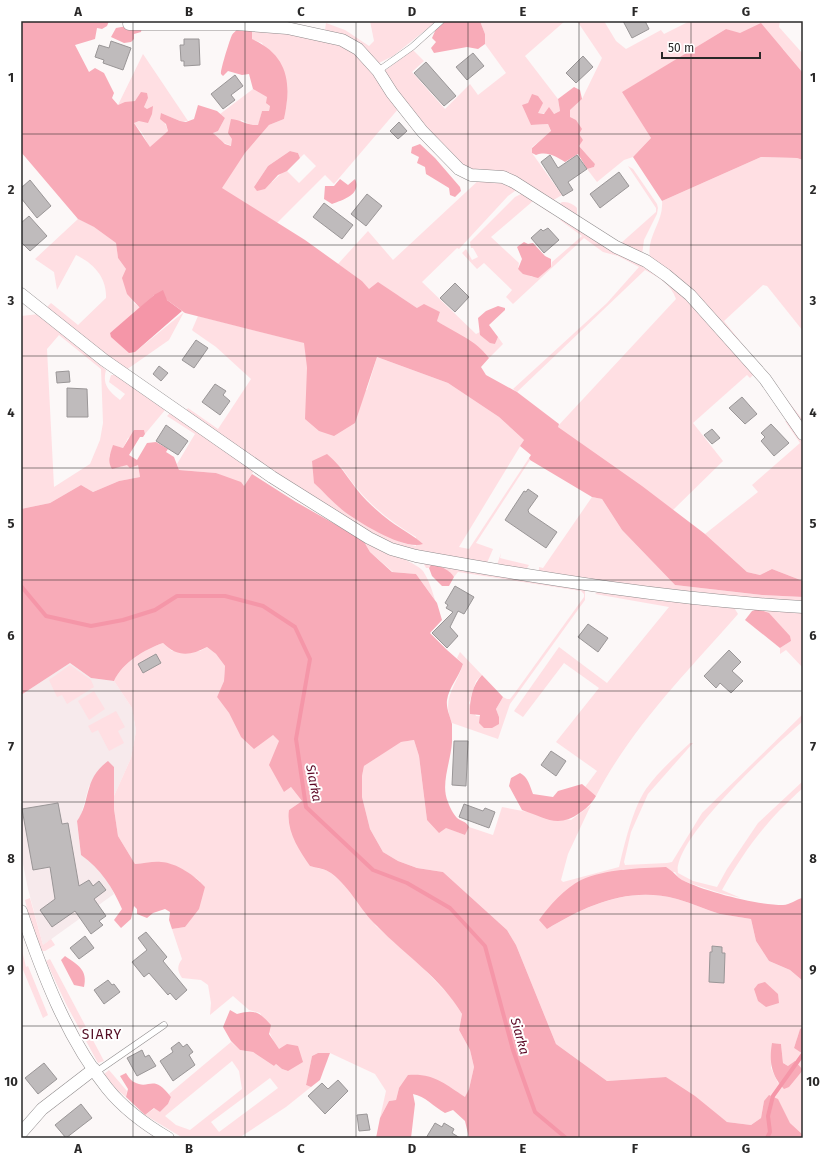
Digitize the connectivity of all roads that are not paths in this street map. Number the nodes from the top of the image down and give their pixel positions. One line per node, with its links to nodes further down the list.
1 (441, 21): 3 (lane)
2 (129, 24): 3 (street)
3 (378, 71): 5 (street)
4 (21, 294): 6 (street)
5 (803, 434)
6 (803, 607)
7 (21, 911): 9 (street)
8 (164, 1025): 9 (lane)
9 (95, 1071): 10 (street); 11 (street)
10 (21, 1133)
11 (168, 1138)

